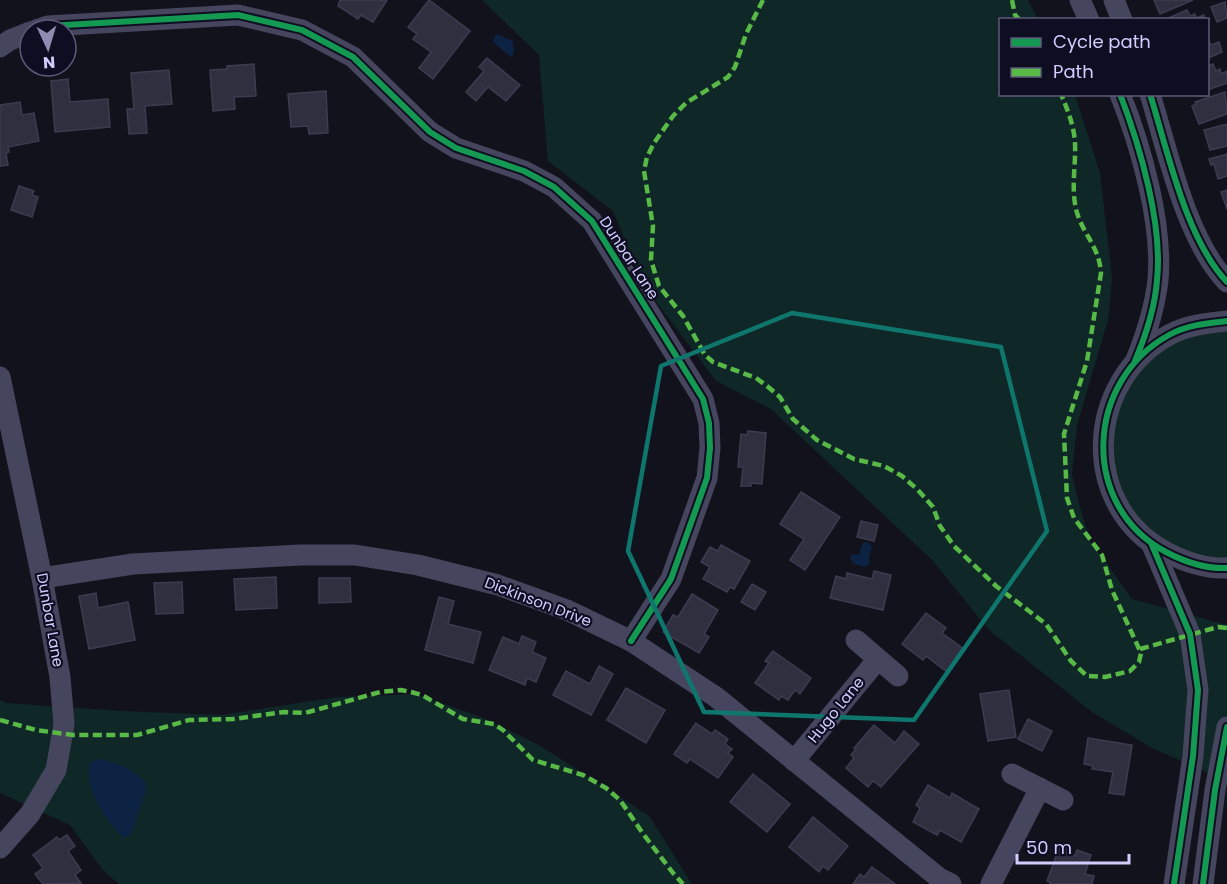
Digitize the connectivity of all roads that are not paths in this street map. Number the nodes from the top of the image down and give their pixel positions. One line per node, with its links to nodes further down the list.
1 (1080, 0): 3 (street)
2 (1114, 0): 4 (street)
3 (1088, 18)
4 (1121, 18)
5 (78, 24): 18 (street, Dunbar Lane)
6 (18, 37): 7 (street)
7 (0, 47)
8 (1121, 96): 12 (street)
9 (1151, 96): 10 (street)
10 (1227, 282)
11 (1227, 321): 12 (street)
12 (1135, 360): 14 (street)
13 (0, 377): 16 (street, Dunbar Lane)
14 (1152, 545): 15 (street); 29 (street)
15 (1227, 568)
16 (42, 578): 18 (street, Dickinson Drive); 26 (street, Dunbar Lane)
17 (856, 640): 19 (street)
18 (631, 641): 22 (street, Dickinson Drive)
19 (878, 659): 20 (street); 22 (street, Hugo Lane)
20 (897, 676)
21 (1227, 727): 30 (street)
22 (794, 761): 27 (street, Dickinson Drive)
23 (1012, 774): 24 (street)
24 (1040, 788): 25 (street); 28 (street)
25 (1063, 800)
26 (0, 848)
27 (951, 884)
28 (991, 884)
29 (1174, 884)
30 (1203, 884)

